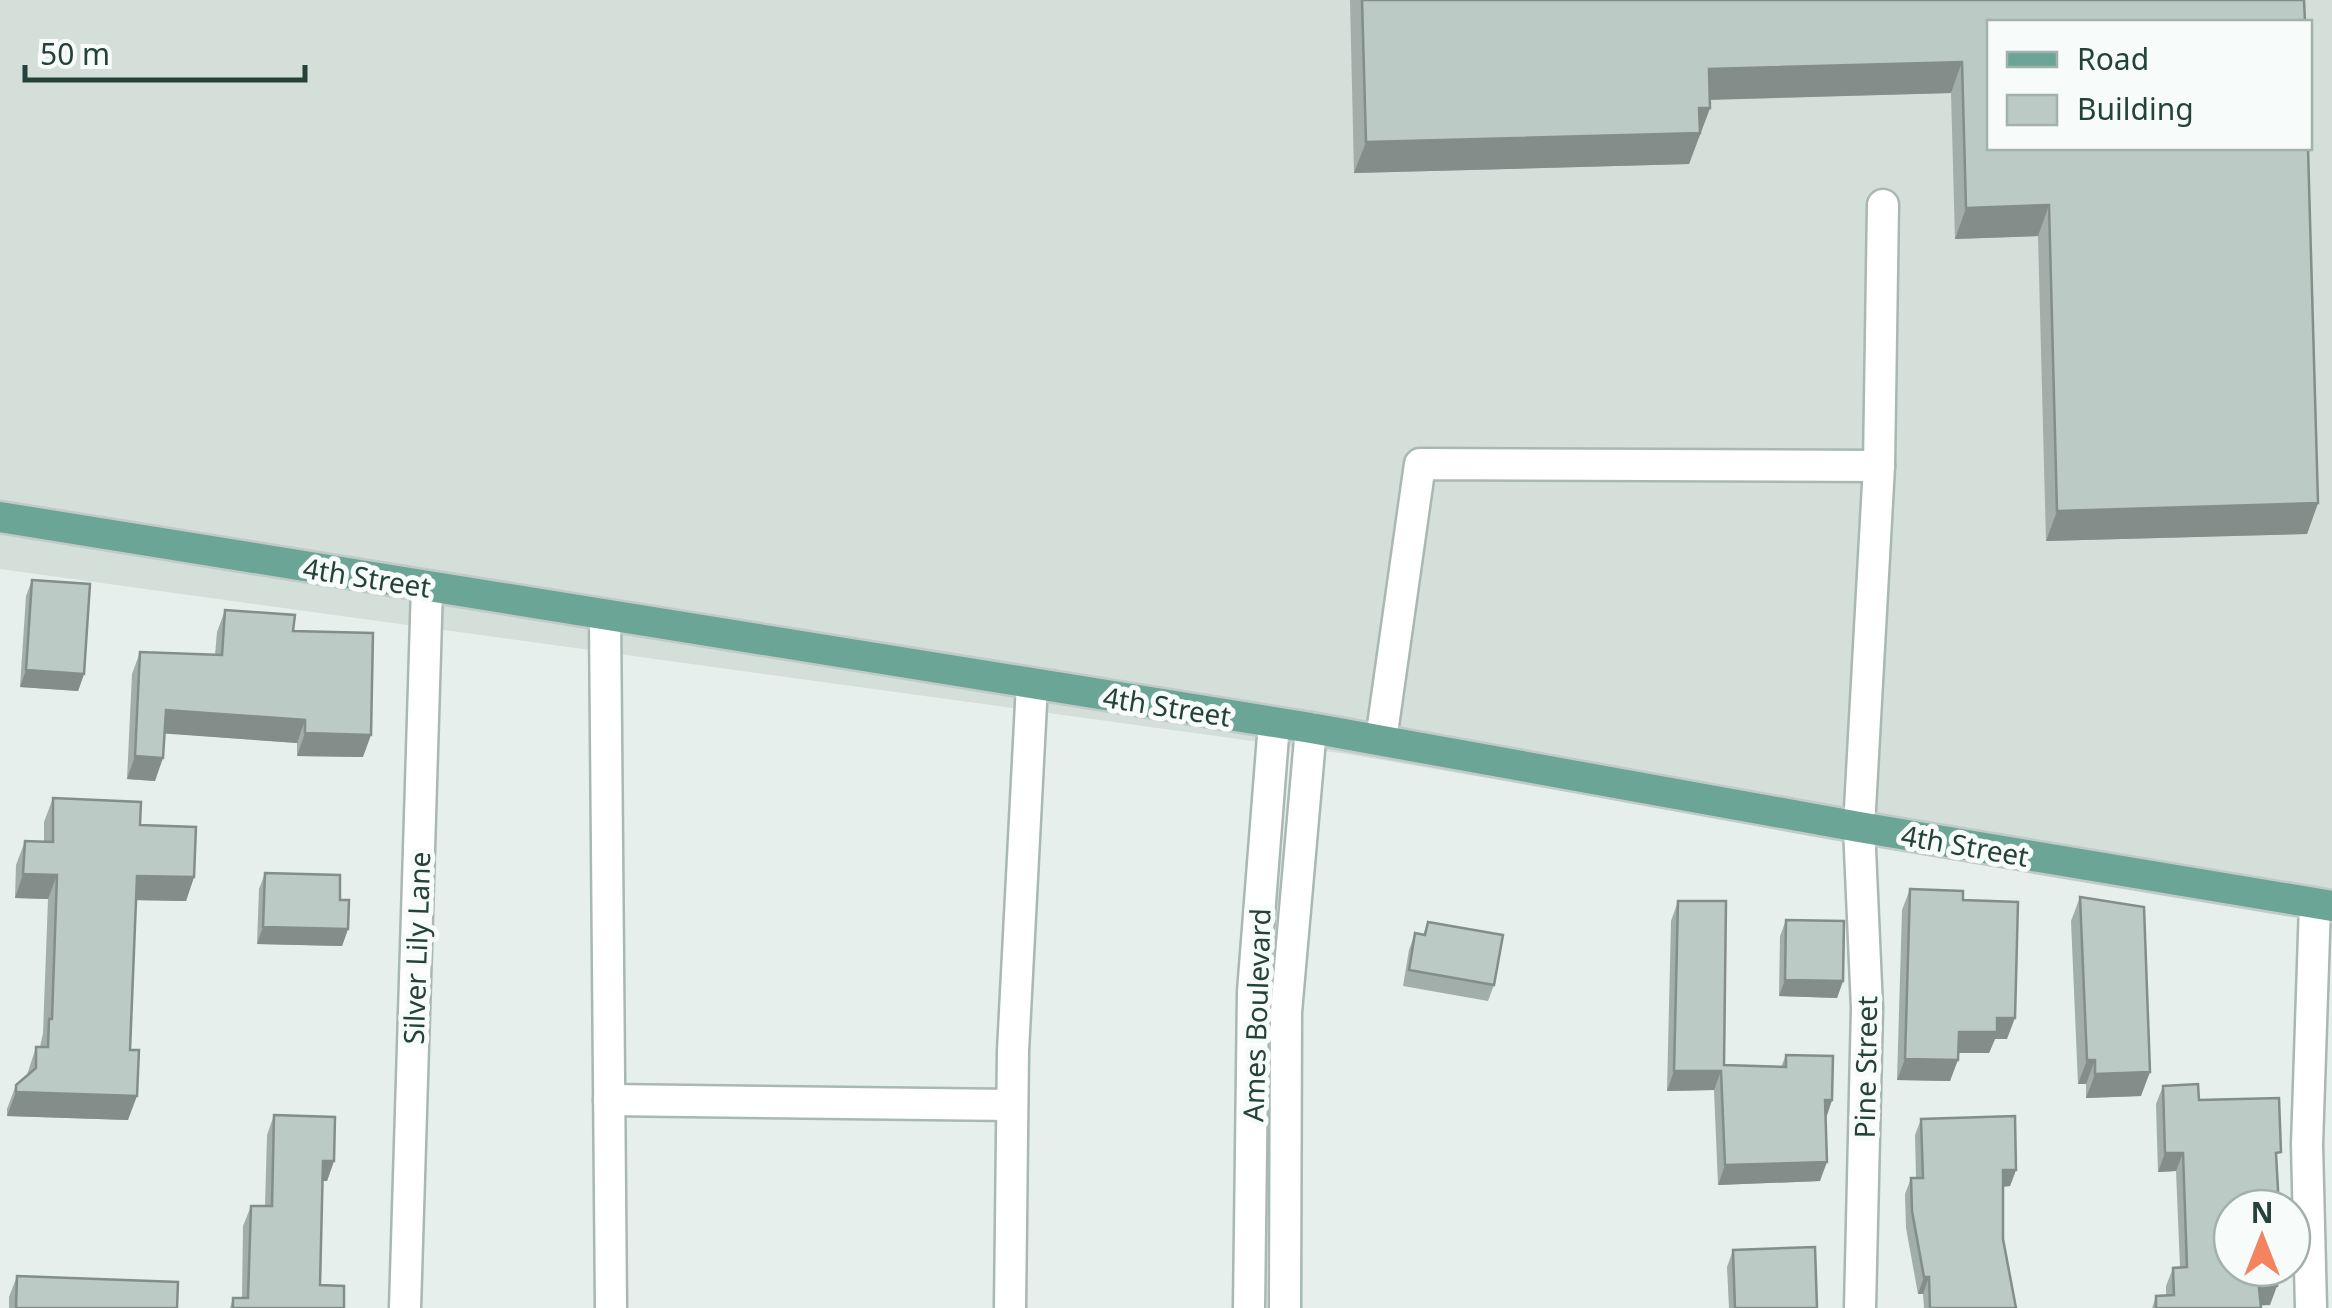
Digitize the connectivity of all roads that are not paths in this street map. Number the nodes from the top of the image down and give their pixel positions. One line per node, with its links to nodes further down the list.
1 (1883, 204): 2 (street, Pine Street)
2 (1879, 466): 9 (street); 10 (street, Pine Street)
3 (0, 517): 4 (main road, 4th Street)
4 (426, 587): 5 (main road, 4th Street); 14 (street, Silver Lily Lane)
5 (605, 616): 6 (main road, 4th Street); 12 (street)
6 (1032, 684): 7 (main road, 4th Street); 13 (street)
7 (1274, 723): 8 (main road, 4th Street); 17 (street, Ames Boulevard)
8 (1311, 728): 9 (main road, 4th Street); 18 (street, Ames Boulevard)
9 (1381, 740): 10 (main road, 4th Street)
10 (1859, 827): 11 (main road, 4th Street); 19 (street, Pine Street)
11 (2324, 905): 20 (street)
12 (610, 1100): 13 (street); 15 (street)
13 (1012, 1105): 16 (street)
14 (406, 1308)
15 (611, 1308)
16 (1010, 1308)
17 (1249, 1308)
18 (1285, 1308)
19 (1860, 1308)
20 (2311, 1308)

